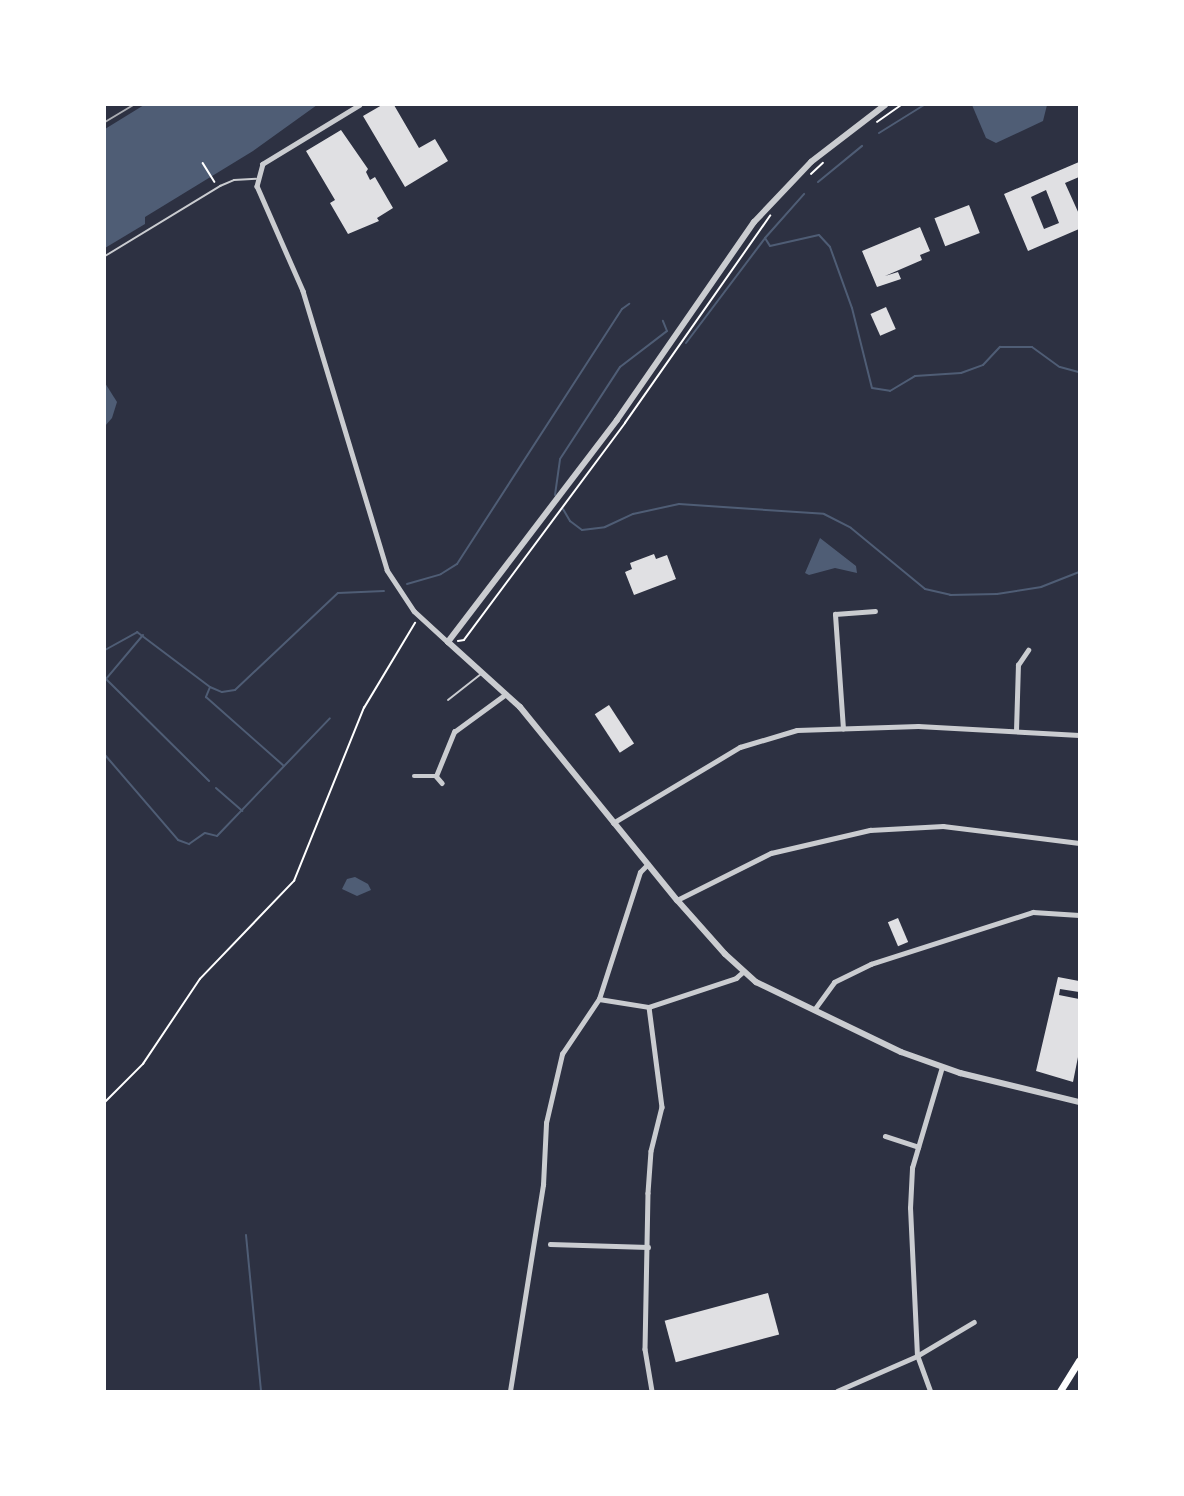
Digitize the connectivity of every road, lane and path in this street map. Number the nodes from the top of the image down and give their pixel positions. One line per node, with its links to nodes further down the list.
1 (360, 105): 7 (street)
2 (885, 105): 14 (street)
3 (901, 105): 4 (path)
4 (875, 123)
5 (826, 160): 8 (path)
6 (203, 163): 9 (path)
7 (256, 179): 11 (lane); 13 (street)
8 (805, 180)
9 (215, 182)
10 (776, 210): 14 (path)
11 (105, 256)
12 (874, 611): 19 (street)
13 (420, 618): 14 (street); 35 (path)
14 (448, 642): 16 (street)
15 (1028, 650): 20 (street)
16 (483, 672): 17 (street); 18 (lane)
17 (506, 694): 23 (street); 25 (street)
18 (448, 700)
19 (843, 729): 20 (street); 25 (street)
20 (1016, 731): 21 (street)
21 (1079, 735)
22 (414, 776): 23 (street)
23 (436, 776): 24 (street)
24 (442, 783)
25 (613, 824): 27 (street)
26 (1079, 843): 28 (street)
27 (648, 864): 28 (street); 31 (street)
28 (677, 900): 30 (street)
29 (1079, 915): 33 (street)
30 (743, 972): 32 (street); 33 (street)
31 (599, 999): 32 (street); 44 (street)
32 (649, 1007): 40 (street)
33 (814, 1010): 34 (street)
34 (942, 1068): 36 (street); 38 (street)
35 (105, 1102)
36 (1079, 1102)
37 (885, 1136): 38 (street)
38 (918, 1147): 42 (street)
39 (550, 1244): 40 (street)
40 (648, 1247): 45 (street)
41 (974, 1322): 42 (street)
42 (917, 1356): 46 (street); 47 (street)
43 (1079, 1361): 48 (main road)
44 (510, 1391)
45 (652, 1391)
46 (837, 1391)
47 (930, 1391)
48 (1060, 1391)

